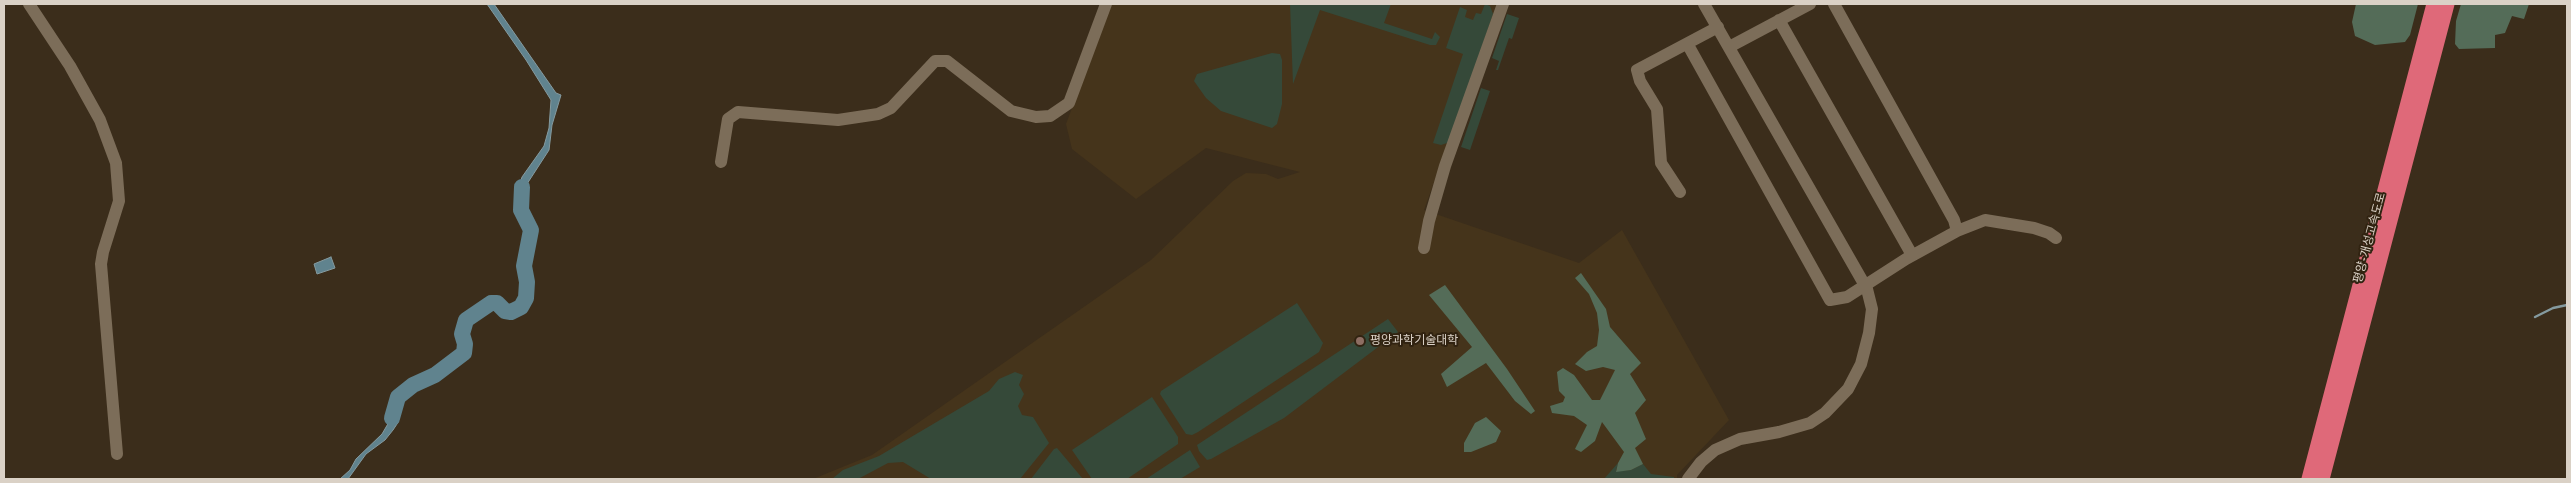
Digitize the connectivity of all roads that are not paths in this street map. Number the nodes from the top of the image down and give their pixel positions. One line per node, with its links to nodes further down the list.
1 (29, 4): 20 (street)
2 (1106, 4): 13 (street)
3 (1503, 4): 17 (street)
4 (1704, 4): 10 (street)
5 (1810, 4): 9 (street)
6 (1834, 4): 15 (street)
7 (2434, 4): 22 (highway, 평양-개성고속도로)
8 (2447, 4): 23 (highway, 평양-개성고속도로)
9 (1780, 20): 12 (street); 18 (street)
10 (1718, 27): 11 (street); 12 (street)
11 (1688, 45): 14 (street); 19 (street)
12 (1731, 46): 19 (street)
13 (721, 162)
14 (1680, 192)
15 (1957, 231): 16 (street); 18 (street)
16 (2056, 238)
17 (1424, 248)
18 (1912, 255): 19 (street)
19 (1865, 285): 21 (street)
20 (116, 454)
21 (1688, 479)
22 (2309, 479)
23 (2322, 479)

